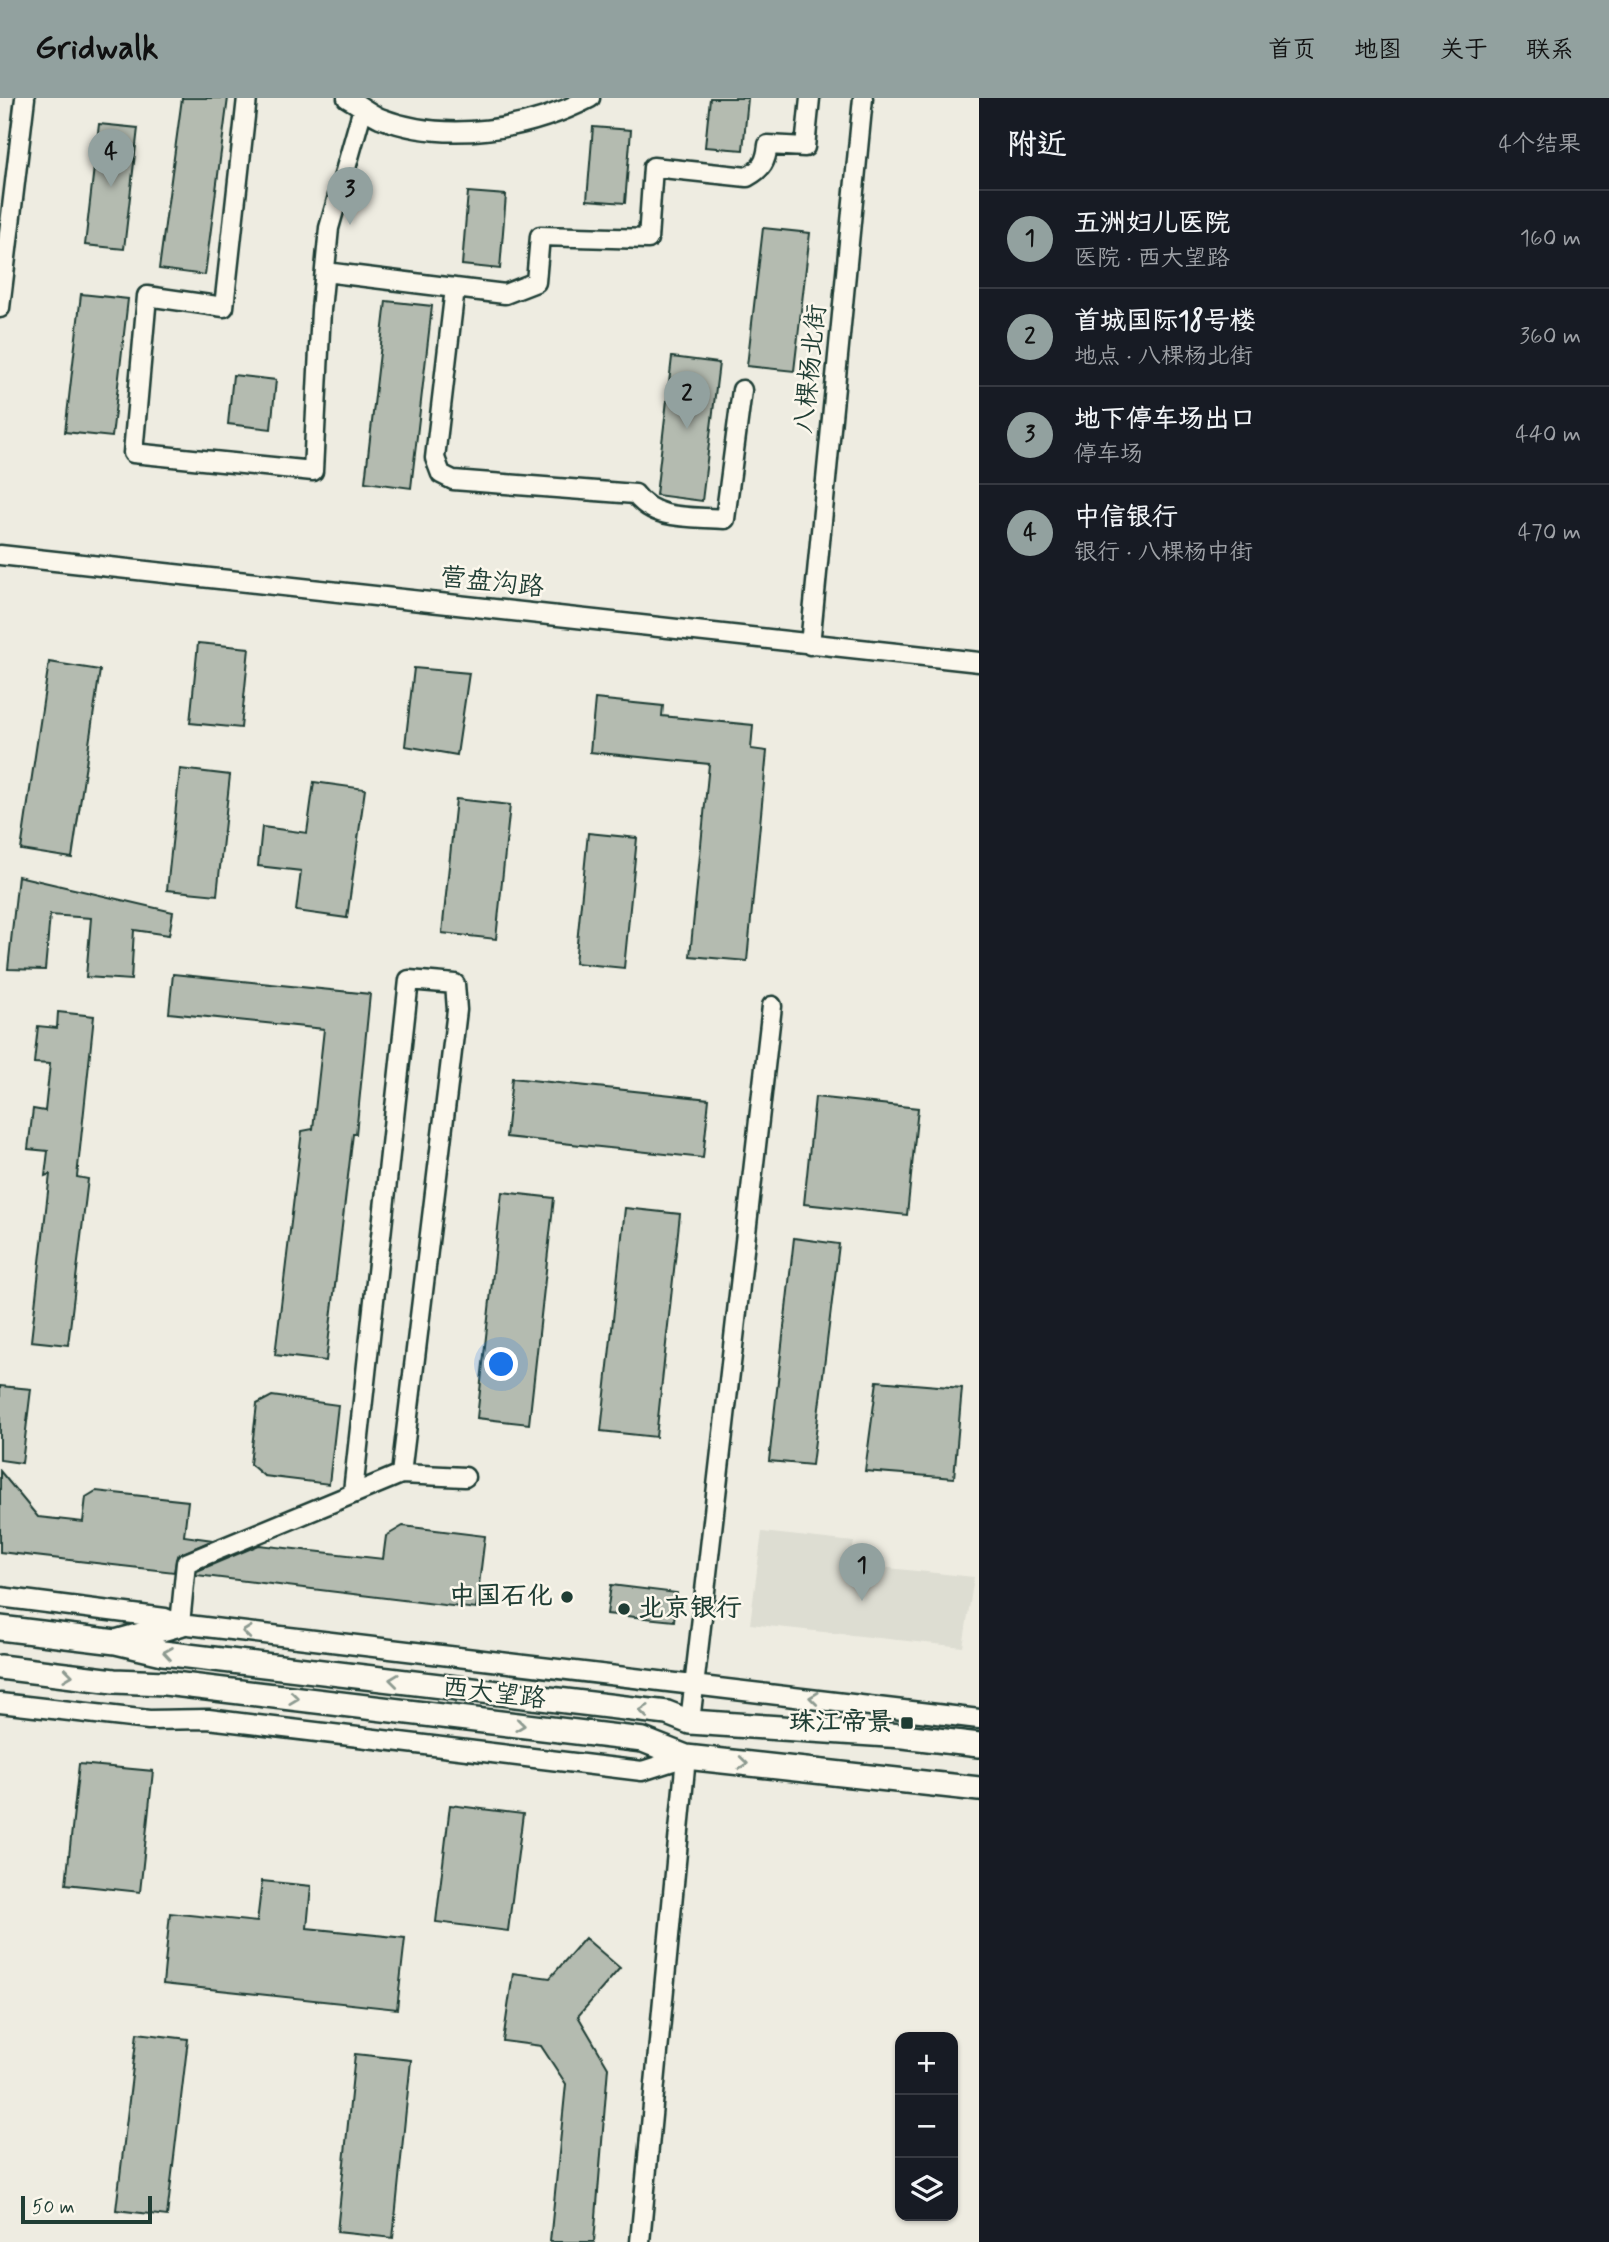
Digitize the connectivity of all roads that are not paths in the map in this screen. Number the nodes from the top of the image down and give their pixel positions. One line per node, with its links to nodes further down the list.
1 (25, 98): 11 (street)
2 (247, 98): 9 (street)
3 (348, 98): 7 (street)
4 (590, 98): 7 (street)
5 (810, 98): 10 (street)
6 (863, 98): 14 (street, 八棵杨北街)
7 (361, 116): 8 (street); 9 (street)
8 (353, 191)
9 (325, 272): 10 (street)
10 (455, 288): 12 (street)
11 (0, 308)
12 (742, 390)
13 (0, 555): 14 (street, 营盘沟路)
14 (810, 645): 15 (street, 营盘沟路)
15 (979, 662)
16 (772, 1006): 25 (street)
17 (401, 1474): 18 (street); 19 (street); 19 (street)
18 (465, 1477)
19 (353, 1492): 21 (street)
20 (0, 1597): 21 (street)
21 (180, 1624): 23 (main road); 25 (street, one-way to 21)
22 (0, 1628): 23 (main road, 西大望路)
23 (116, 1642): 28 (main road, 西大望路, one-way to 23)
24 (0, 1667): 30 (main road, 西大望路, one-way to 30)
25 (694, 1683): 27 (street, one-way to 25); 28 (street)
26 (0, 1703): 30 (street)
27 (979, 1719)
28 (690, 1722): 29 (main road, 西大望路)
29 (979, 1745)
30 (686, 1757): 31 (main road, 西大望路, one-way to 31); 32 (street)
31 (979, 1789)
32 (640, 2242)

